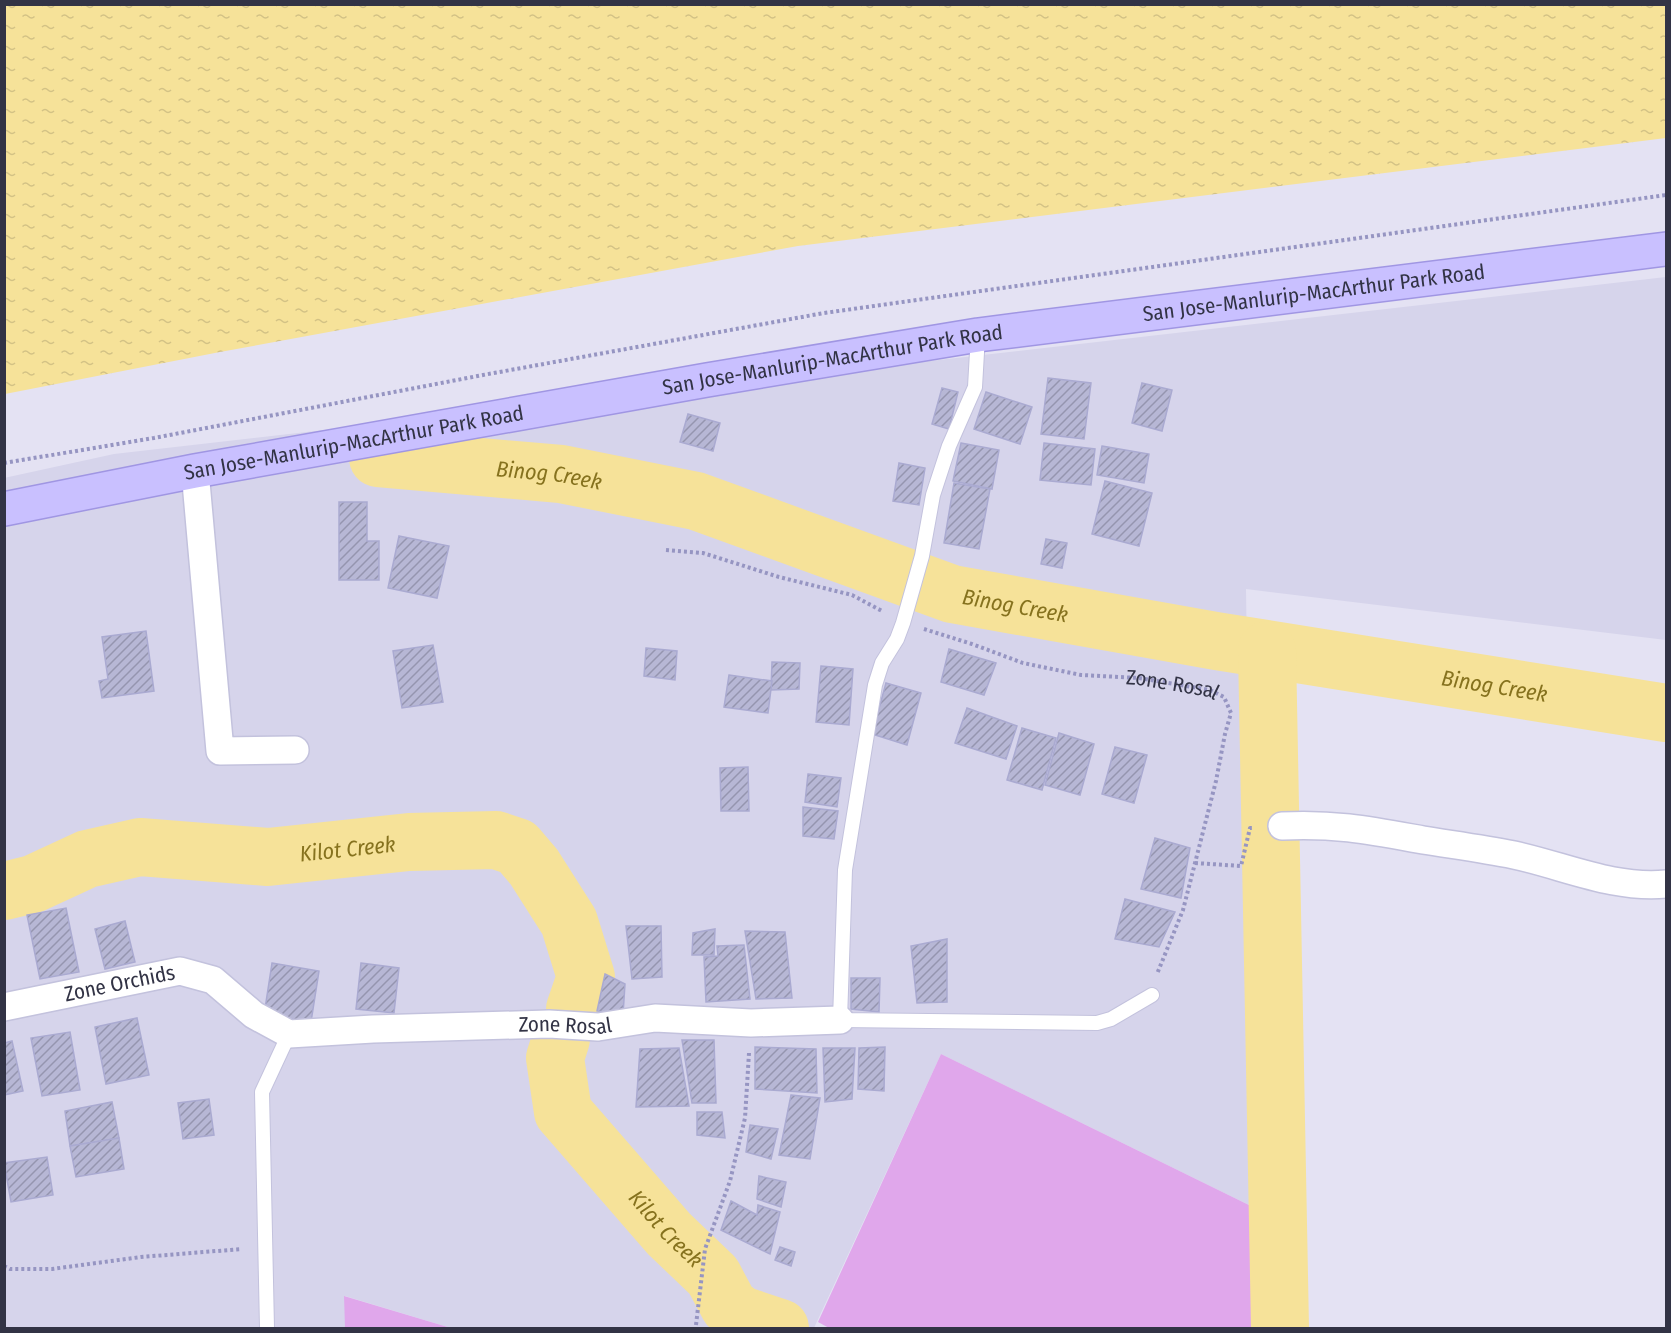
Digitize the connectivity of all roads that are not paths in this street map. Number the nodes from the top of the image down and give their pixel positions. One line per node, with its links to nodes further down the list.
1 (1666, 249): 2 (main road, San Jose-Manlurip-MacArthur Park Road)
2 (978, 335): 3 (main road, San Jose-Manlurip-MacArthur Park Road); 10 (lane)
3 (195, 471): 4 (main road, San Jose-Manlurip-MacArthur Park Road); 5 (street)
4 (4, 509)
5 (295, 750)
6 (1282, 826): 7 (street)
7 (1666, 884)
8 (1152, 995): 10 (lane, Zone Rosal)
9 (4, 1007): 11 (street, Zone Orchids)
10 (840, 1020): 11 (street, Zone Rosal)
11 (289, 1034): 12 (lane)
12 (267, 1329)

